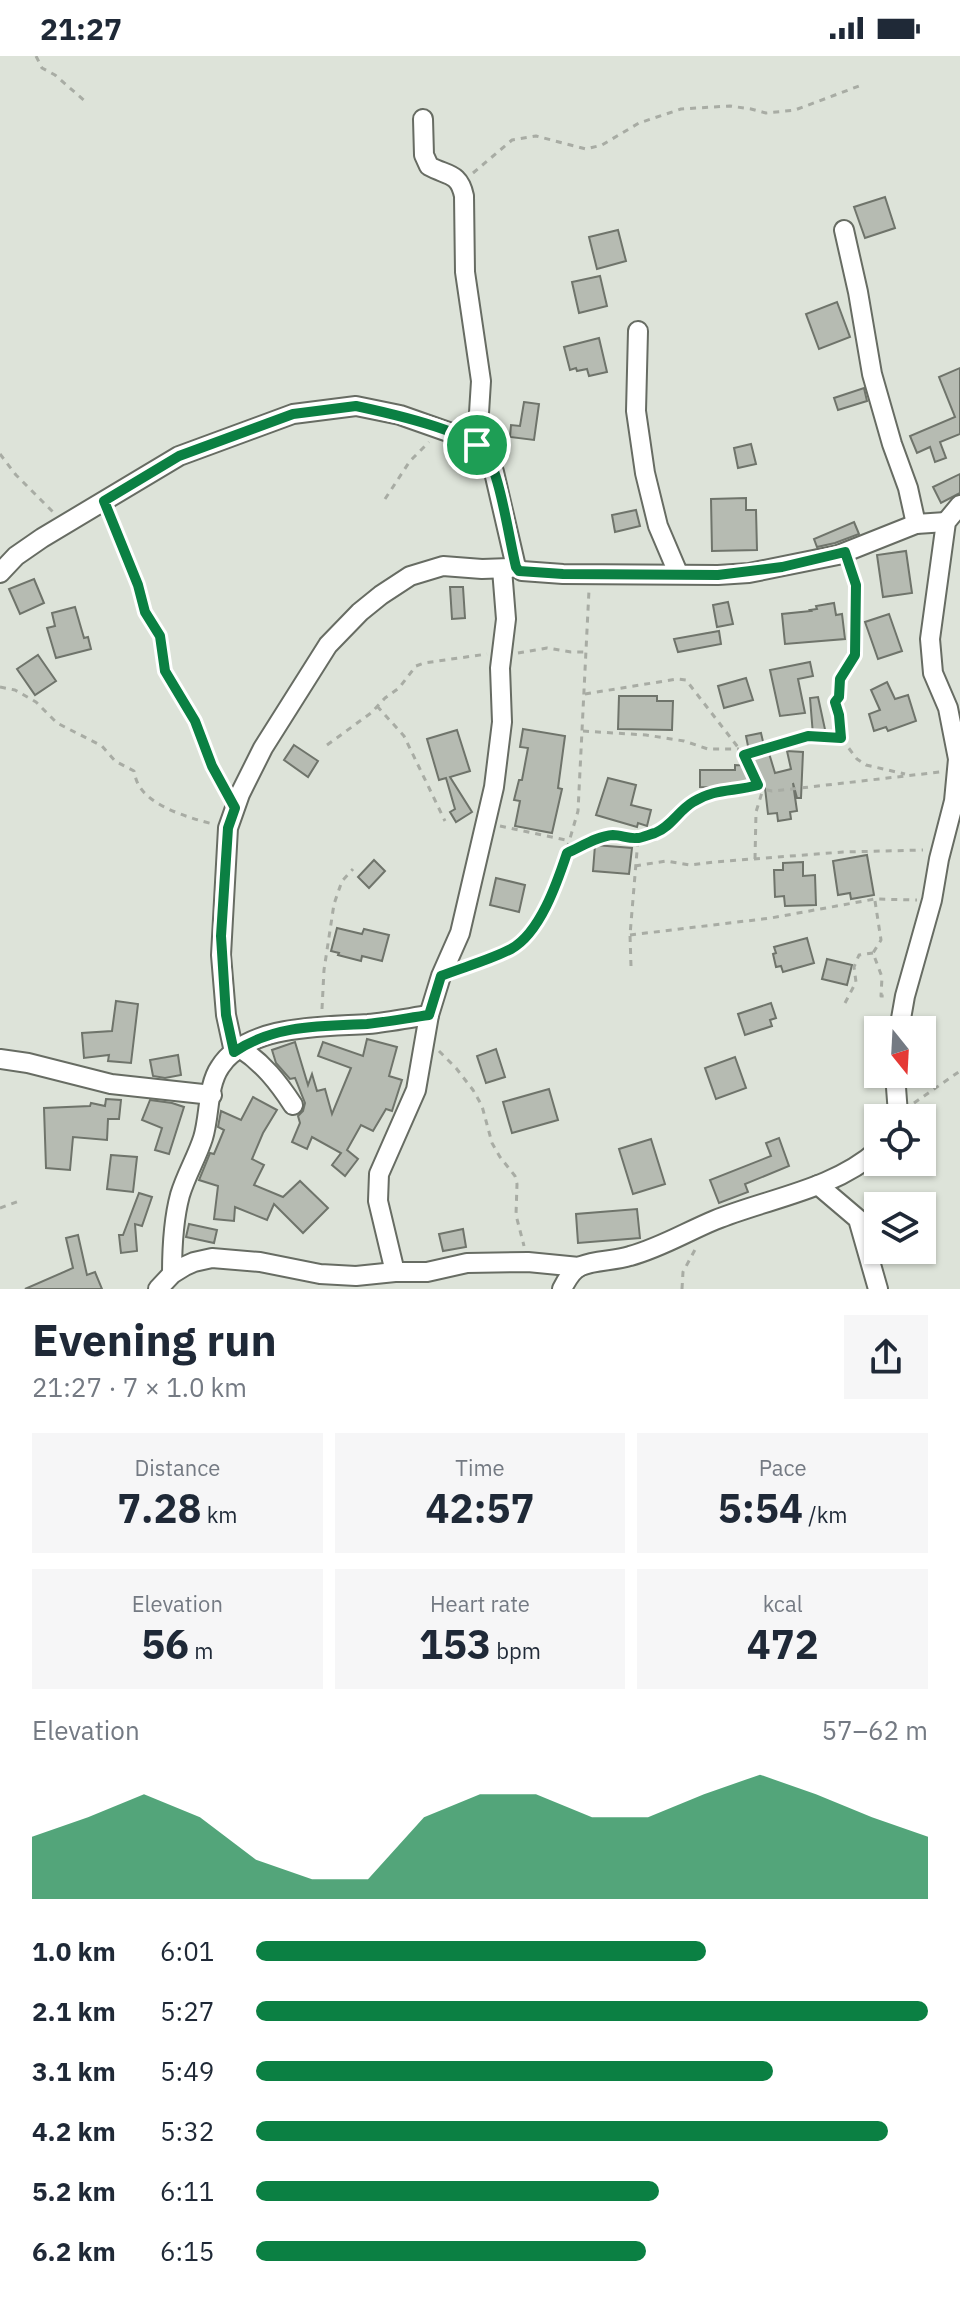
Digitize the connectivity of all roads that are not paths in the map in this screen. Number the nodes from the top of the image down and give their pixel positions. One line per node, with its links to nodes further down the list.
1 (423, 119): 4 (street)
2 (844, 230): 7 (street)
3 (638, 331): 10 (street)
4 (477, 445): 8 (street); 9 (street)
5 (960, 505): 6 (street)
6 (946, 522): 7 (street); 11 (street)
7 (916, 524): 10 (street)
8 (509, 568): 10 (street); 12 (street); 14 (street)
9 (0, 573)
10 (678, 573)
11 (954, 706): 13 (street)
12 (429, 1015): 14 (street); 21 (street)
13 (901, 1016)
14 (237, 1050): 16 (street); 17 (street)
15 (0, 1059): 16 (street)
16 (212, 1095): 22 (street)
17 (293, 1105)
18 (864, 1162): 19 (street)
19 (818, 1185): 20 (street); 24 (street)
20 (579, 1267): 21 (street); 23 (street)
21 (395, 1272): 22 (street)
22 (164, 1284)
23 (562, 1289)
24 (878, 1289)

